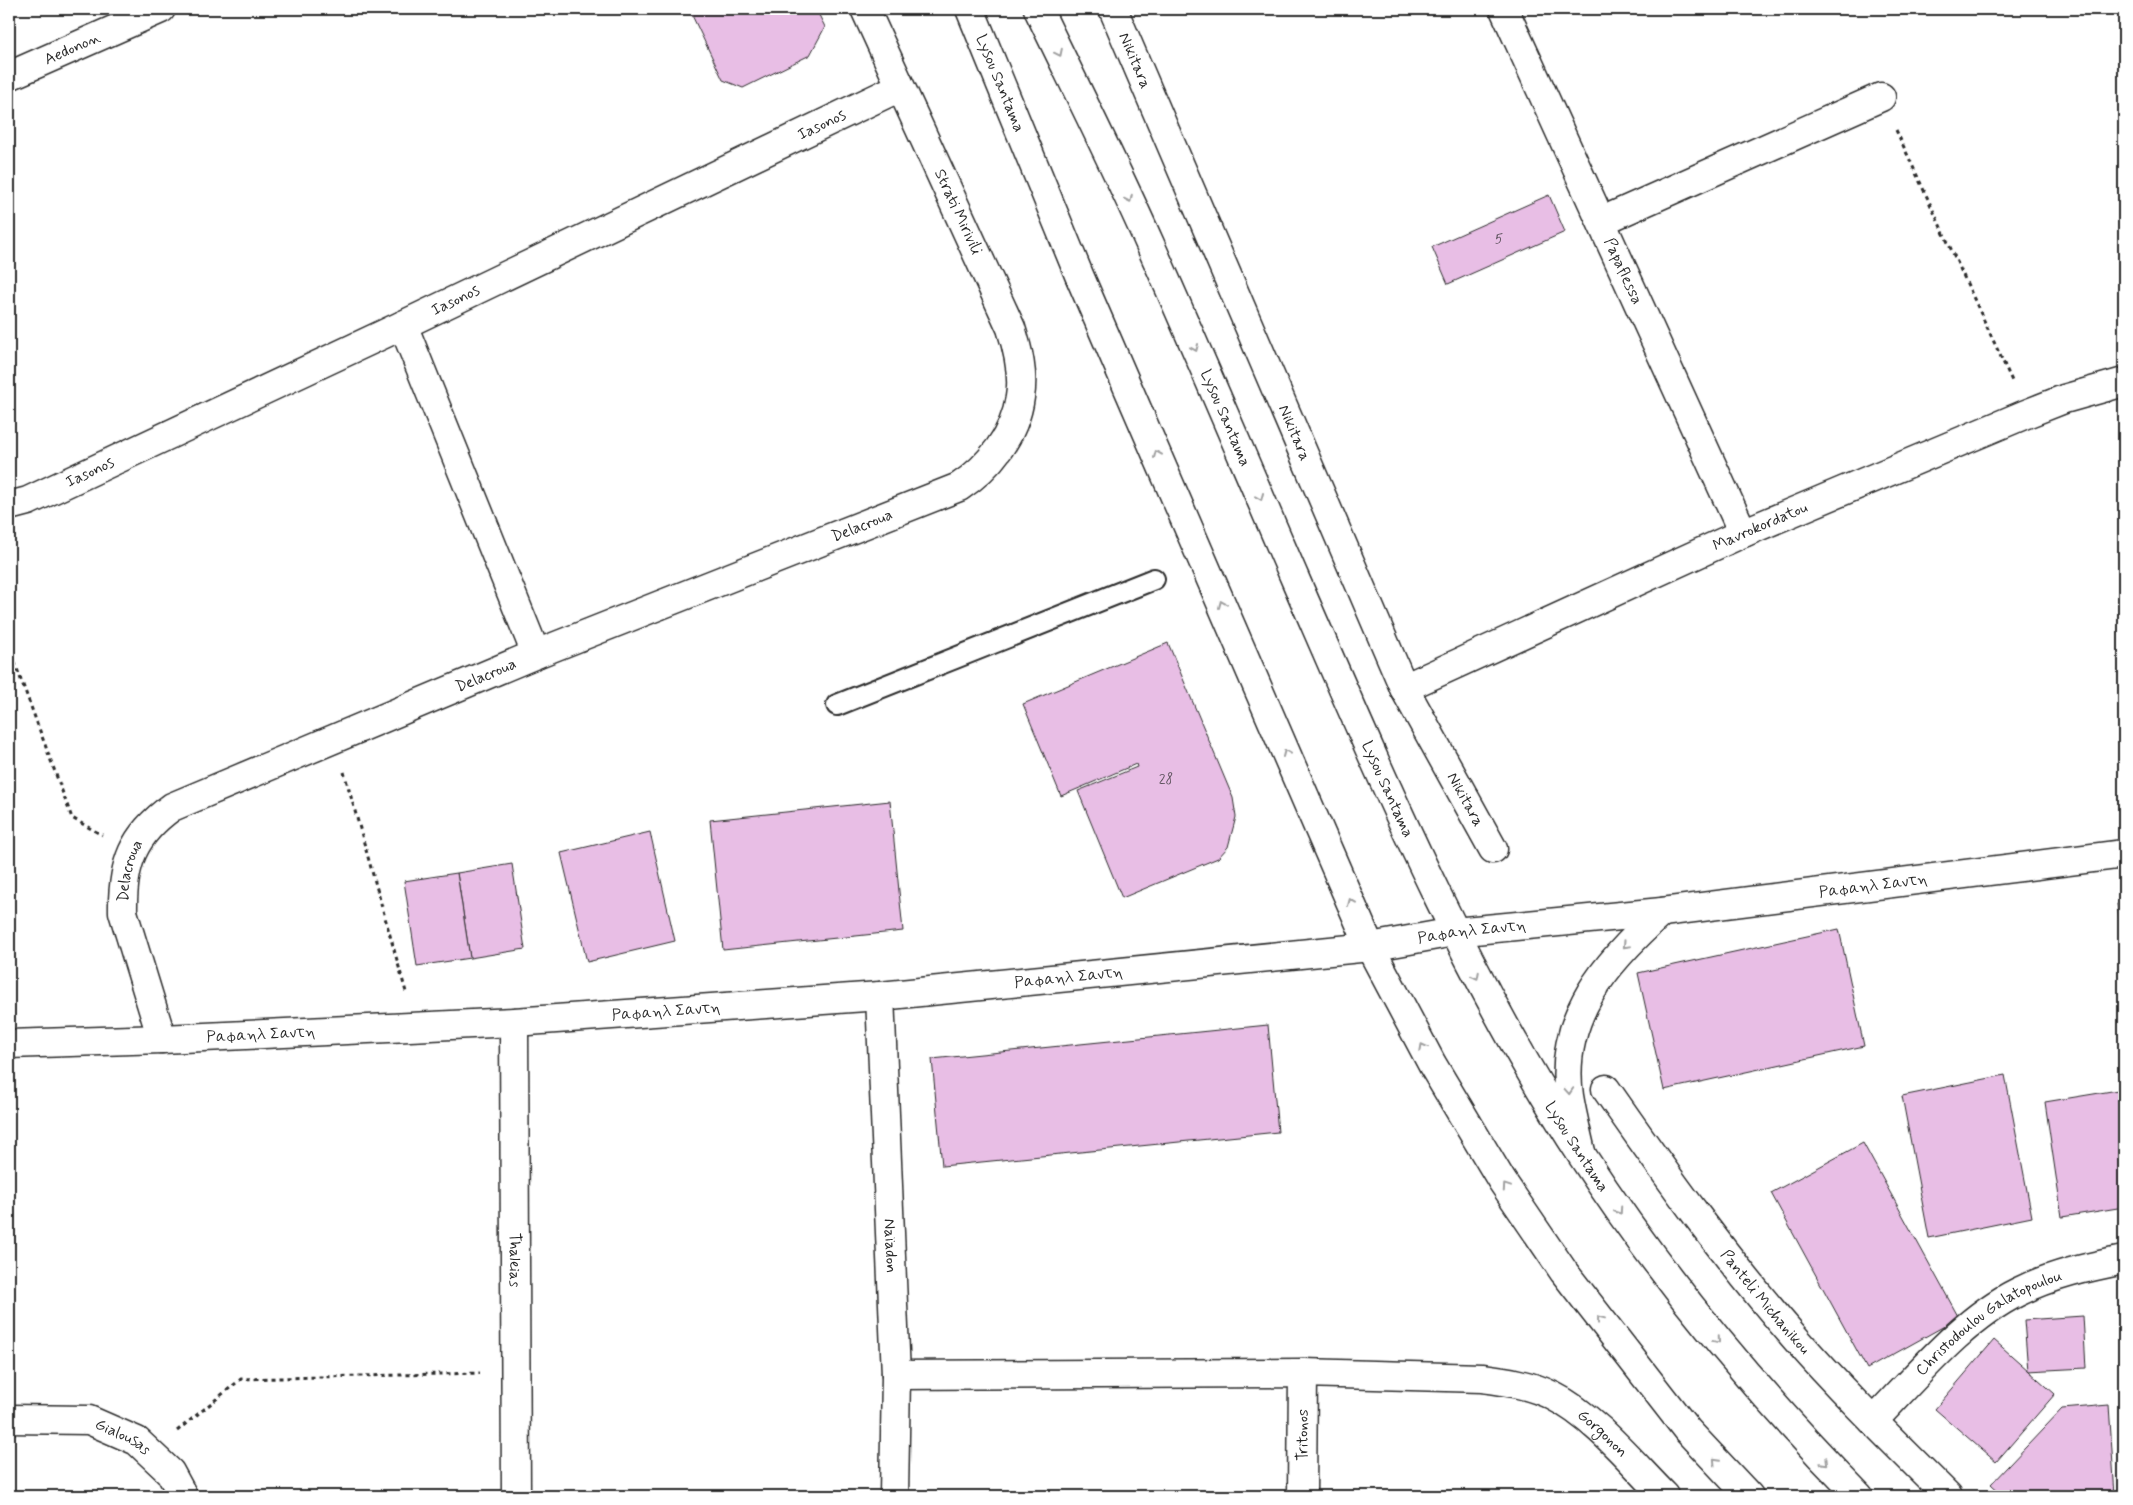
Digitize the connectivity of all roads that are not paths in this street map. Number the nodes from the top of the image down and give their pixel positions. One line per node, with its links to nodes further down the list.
1 (161, 9): 7 (street, Aedonon)
2 (865, 9): 9 (street, Strati Mirivili)
3 (970, 9): 25 (street, Lysou Santama, one-way to 3)
4 (1038, 9): 24 (street, Lysou Santama, one-way to 24)
5 (1113, 9): 19 (street, Nikitara)
6 (1504, 9): 11 (street, Papaflessa)
7 (129, 16): 8 (street, Aedonon)
8 (9, 76)
9 (900, 87): 12 (street, Iasonos); 14 (street, Strati Mirivili)
10 (1881, 97): 11 (street)
11 (1602, 221): 16 (street, Papaflessa)
12 (403, 325): 15 (street, Iasonos); 18 (street)
13 (2124, 382): 16 (street, Mavrokordatou)
14 (1012, 423): 18 (street, Delacroua)
15 (9, 506)
16 (1743, 533): 19 (street, Mavrokordatou)
17 (1154, 579): 20 (lane)
18 (536, 654): 28 (street, Delacroua)
19 (1404, 688): 21 (street, Nikitara)
20 (838, 705)
21 (1493, 849)
22 (2124, 854): 23 (street, Ραφαηλ Σαντη)
23 (1662, 912): 24 (street, Ραφαηλ Σαντη); 31 (street, one-way to 31)
24 (1454, 932): 25 (street, Ραφαηλ Σαντη); 31 (street, Lysou Santama, one-way to 31)
25 (1370, 946): 26 (street, Ραφαηλ Σαντη); 42 (street, Lysou Santama, one-way to 25)
26 (880, 996): 27 (street, Ραφαηλ Σαντη); 34 (street, Naïadon)
27 (514, 1022): 28 (street, Ραφαηλ Σαντη); 38 (street, Thaleias)
28 (162, 1039): 29 (street, Ραφαηλ Σαντη)
29 (9, 1044)
30 (1606, 1089): 36 (street, Panteli Michanikou)
31 (1582, 1156): 43 (street, Lysou Santama, one-way to 43)
32 (2124, 1260): 36 (street, Christodoulou Galatopoulou)
33 (1303, 1373): 34 (street, Gorgonon); 40 (street, Tritonos); 41 (street, Gorgonon)
34 (896, 1375): 39 (street, Naïadon)
35 (9, 1419): 37 (street, Gialousas)
36 (1873, 1421): 44 (street, Panteli Michanikou)
37 (183, 1496)
38 (516, 1496)
39 (894, 1496)
40 (1302, 1496)
41 (1665, 1496)
42 (1749, 1496)
43 (1859, 1496)
44 (1948, 1496)

